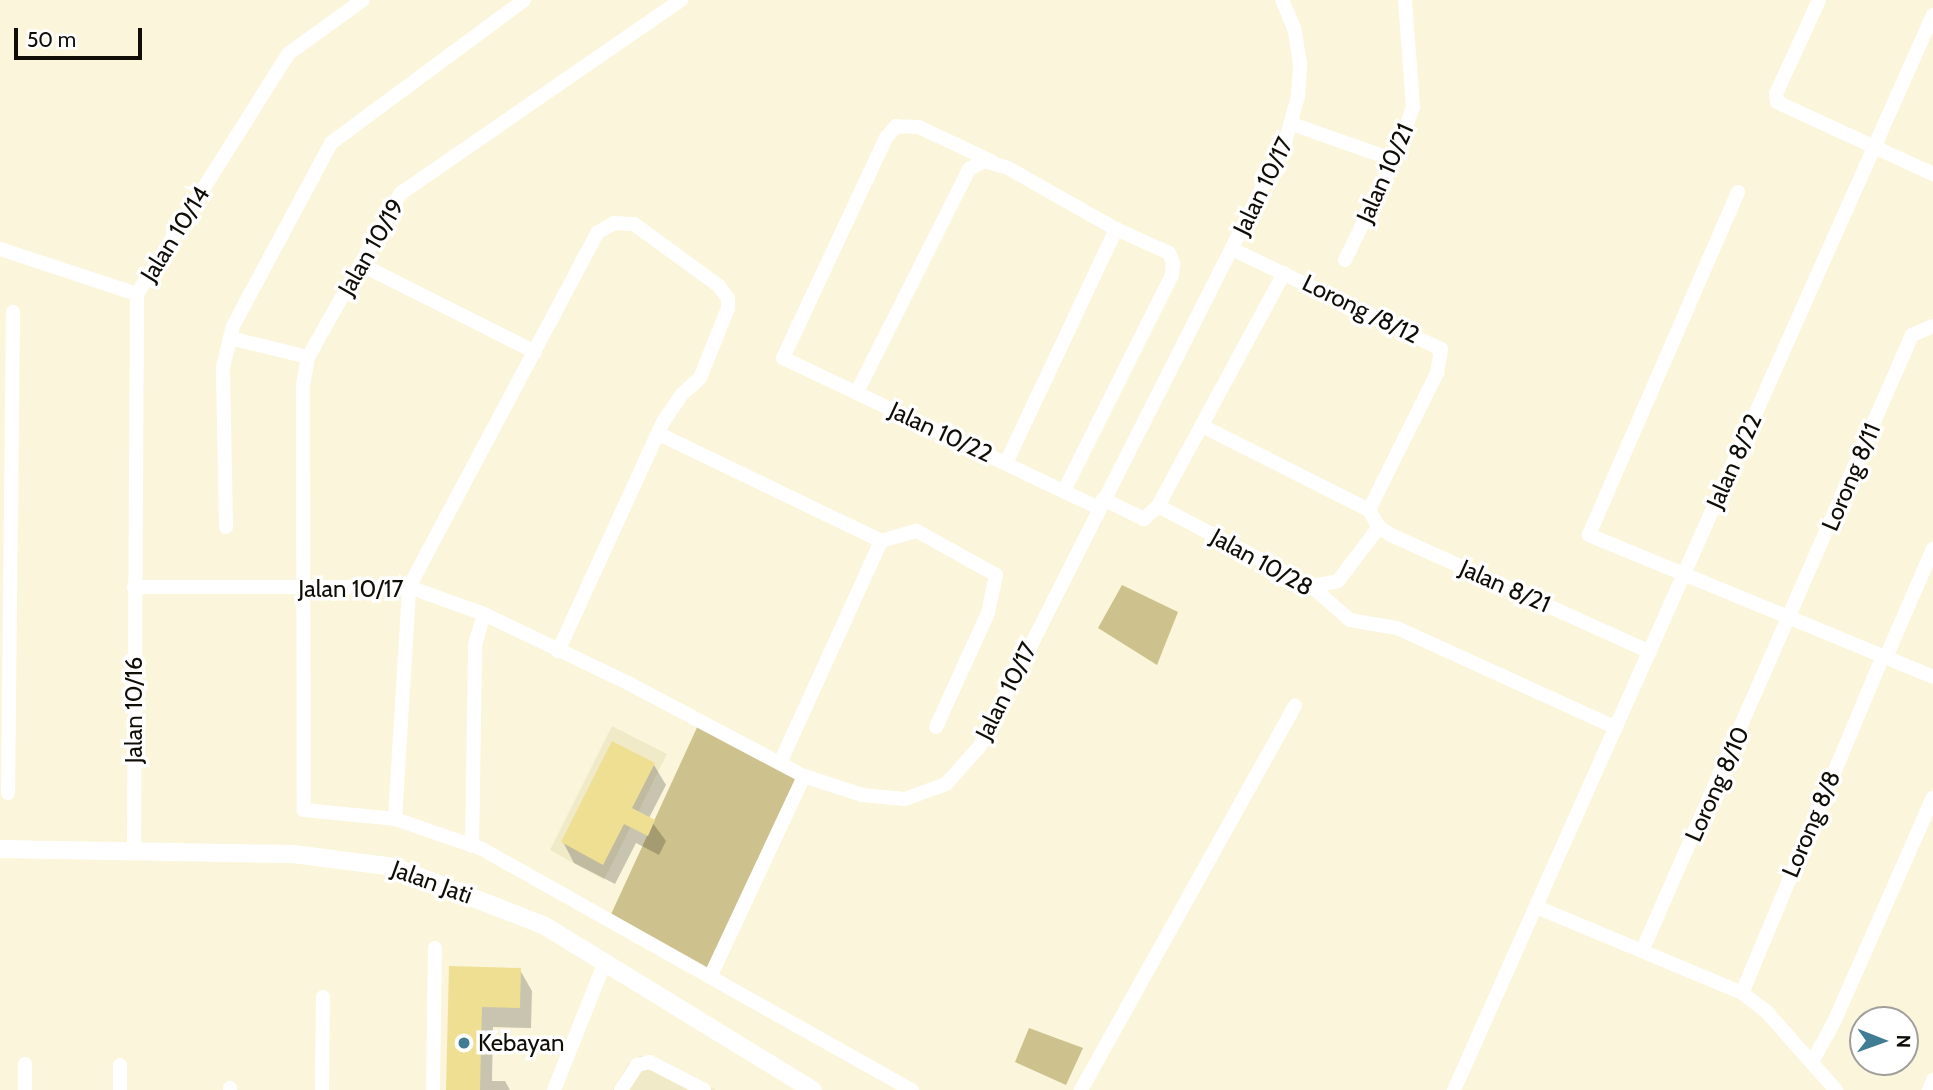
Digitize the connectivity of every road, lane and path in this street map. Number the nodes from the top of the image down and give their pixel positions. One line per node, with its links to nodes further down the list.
1 (363, 0): 20 (street, Jalan 10/14)
2 (524, 0): 23 (street)
3 (681, 0): 18 (street, Jalan 10/19)
4 (1282, 0): 8 (street, Jalan 10/17)
5 (1405, 0): 10 (street, Jalan 10/21)
6 (1819, 0): 9 (street)
7 (1933, 15): 9 (street, Jalan 8/22)
8 (1292, 124): 10 (street); 16 (street, Jalan 10/17)
9 (1874, 147): 12 (street); 39 (street, Jalan 8/22)
10 (1394, 160): 17 (street, Jalan 10/21)
11 (994, 162): 14 (street); 26 (street); 26 (street, Jalan 10/22)
12 (1933, 174)
13 (1738, 192): 39 (street)
14 (1116, 229): 29 (street); 30 (street)
15 (0, 249): 20 (street)
16 (1232, 249): 19 (street, Lorong /8/12); 31 (street, Jalan 10/17)
17 (1345, 260)
18 (360, 264): 24 (street); 25 (street, Jalan 10/19)
19 (1284, 273): 27 (street); 33 (street, Lorong /8/12)
20 (137, 294): 38 (street, Jalan 10/14)
21 (13, 312): 46 (street)
22 (1933, 326): 45 (street, Lorong 8/11)
23 (230, 338): 25 (street); 34 (street)
24 (535, 352): 28 (street); 42 (street)
25 (308, 357): 43 (street, Jalan 10/19)
26 (857, 393): 29 (street, Jalan 10/22)
27 (1203, 427): 32 (street); 33 (street)
28 (659, 434): 36 (street); 47 (street)
29 (1006, 463): 30 (street, Jalan 10/22)
30 (1064, 491): 31 (street, Jalan 10/22)
31 (1101, 503): 32 (street); 55 (street, Jalan 10/17)
32 (1158, 506): 40 (street, Jalan 10/28)
33 (1369, 510): 35 (street)
34 (226, 527)
35 (1378, 527): 40 (street); 48 (street, Jalan 8/21)
36 (881, 541): 52 (street); 54 (street)
37 (1933, 549): 49 (street)
38 (134, 569): 41 (street, Jalan 10/16)
39 (1684, 574): 45 (street); 48 (street, Jalan 8/22)
40 (1311, 586): 53 (street, Jalan 10/28)
41 (134, 587): 43 (street, Jalan 10/17); 61 (street, Jalan 10/16)
42 (409, 587): 43 (street, Jalan 10/17); 44 (street, Jalan 10/17); 58 (street)
43 (306, 590): 58 (street, Jalan 10/19)
44 (484, 614): 47 (street, Jalan 10/17); 59 (street)
45 (1791, 618): 49 (street); 64 (street, Lorong 8/10)
46 (5, 634): 56 (street)
47 (558, 650): 54 (street, Jalan 10/17)
48 (1650, 652): 53 (street, Jalan 8/22)
49 (1884, 657): 50 (street); 67 (street, Lorong 8/8)
50 (1933, 677)
51 (1295, 706): 82 (street)
52 (936, 727)
53 (1616, 728): 62 (street, Jalan 8/22)
54 (780, 763): 55 (street, Jalan 10/17)
55 (804, 776): 66 (street)
56 (8, 793)
57 (1933, 798): 69 (street)
58 (395, 819): 59 (street)
59 (472, 846): 66 (street)
60 (0, 849): 61 (street, Jalan Jati)
61 (134, 850): 65 (street, Jalan Jati)
62 (1539, 908): 64 (street); 83 (street, Jalan 8/22)
63 (435, 948): 77 (street)
64 (1642, 951): 67 (street)
65 (605, 962): 73 (street, Jalan Jati); 78 (street)
66 (710, 977): 81 (street)
67 (1742, 993): 69 (street)
68 (323, 996): 76 (street)
69 (1813, 1060): 84 (street)
70 (25, 1064): 74 (street)
71 (120, 1065): 75 (street)
72 (1933, 1080): 85 (street)
73 (805, 1088)
74 (25, 1090)
75 (120, 1090)
76 (322, 1090)
77 (433, 1090)
78 (554, 1090)
79 (621, 1090): 80 (street)
80 (704, 1090)
81 (912, 1090)
82 (1081, 1090)
83 (1454, 1090)
84 (1836, 1090)
85 (1928, 1090)

